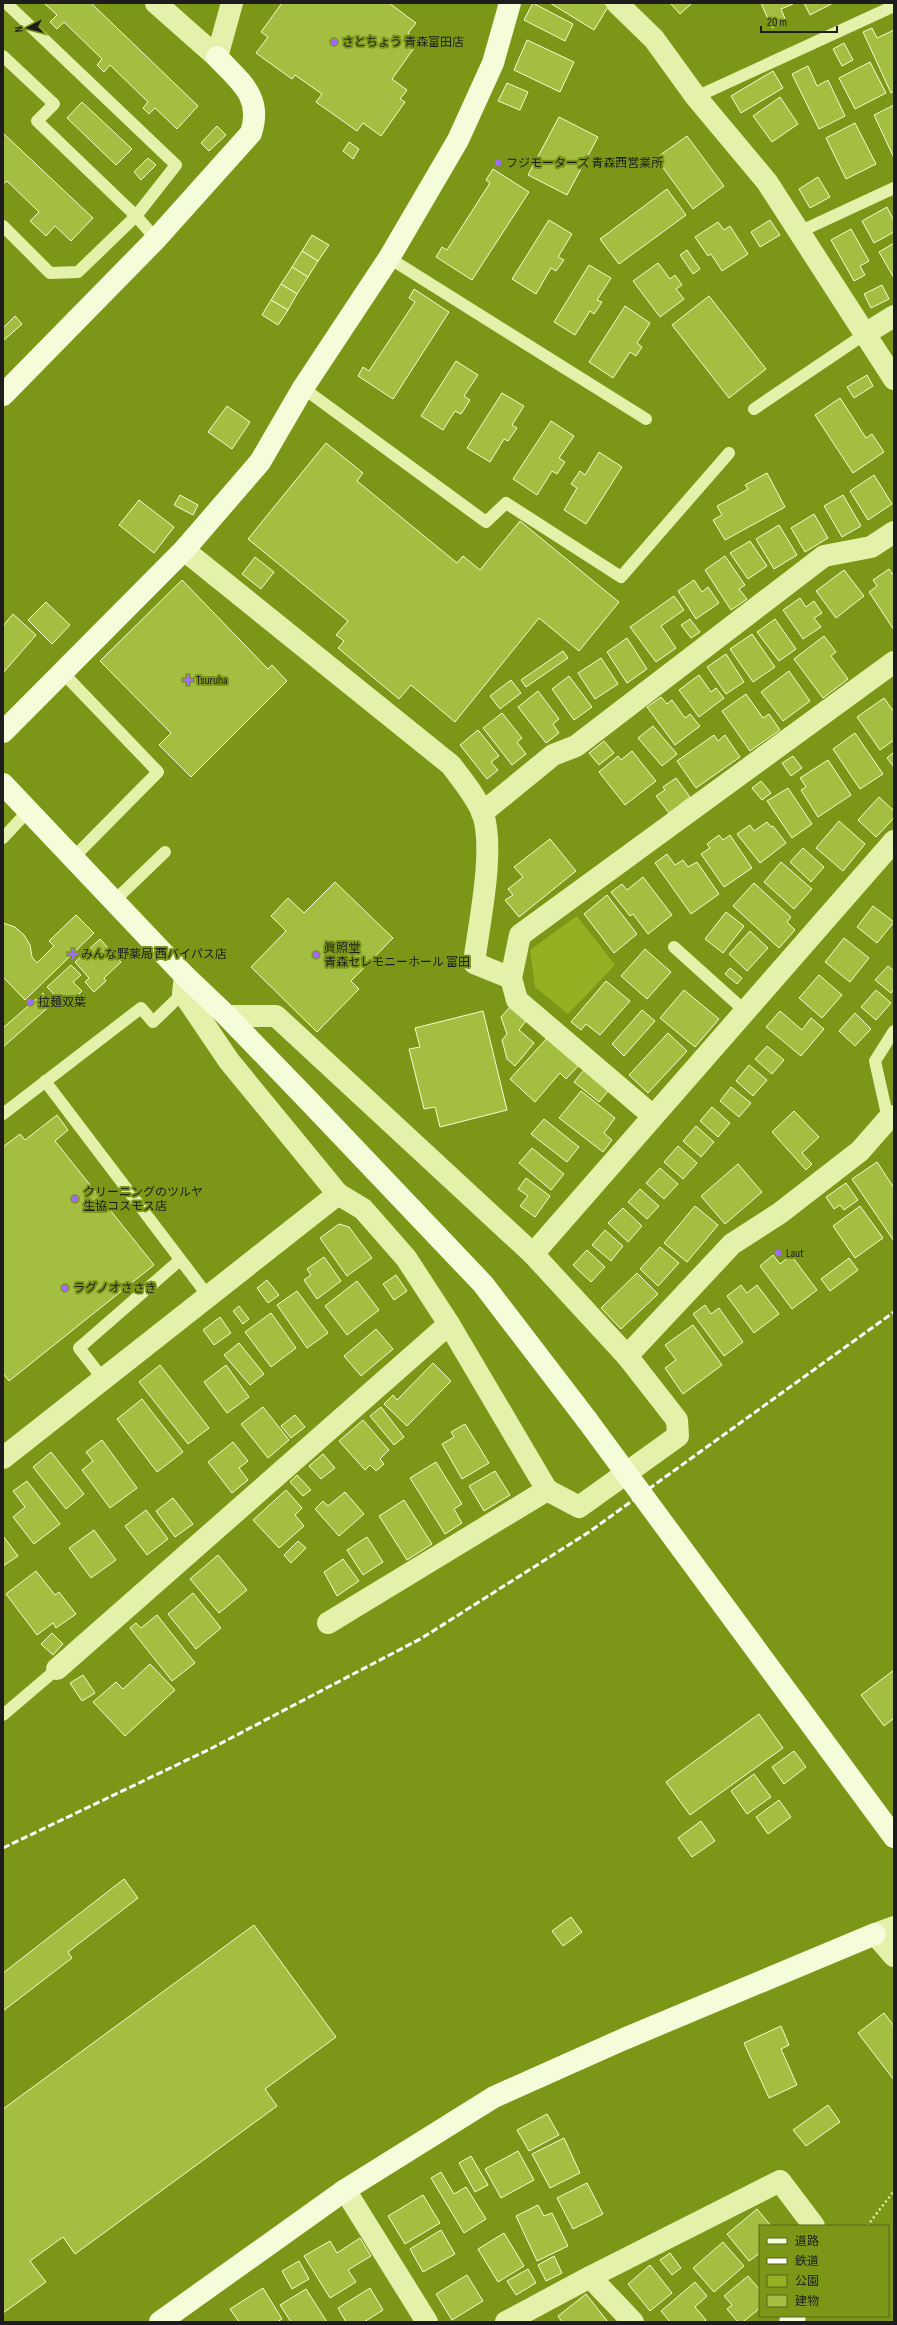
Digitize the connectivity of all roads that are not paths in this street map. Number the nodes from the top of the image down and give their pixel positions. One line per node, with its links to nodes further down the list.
1 (6, 3): 11 (lane)
2 (156, 3): 8 (street)
3 (232, 3): 8 (street)
4 (510, 3): 15 (street)
5 (617, 3): 9 (street)
6 (894, 6): 9 (lane)
7 (3, 56): 11 (lane)
8 (217, 57): 14 (street)
9 (696, 97): 13 (street)
10 (894, 188): 13 (lane)
11 (136, 216): 12 (lane); 14 (lane)
12 (3, 226)
13 (799, 232): 17 (street)
14 (156, 239): 20 (street)
15 (389, 258): 19 (street); 22 (lane)
16 (894, 316): 17 (street)
17 (865, 334): 18 (street); 21 (lane)
18 (894, 379)
19 (303, 388): 23 (lane); 25 (street)
20 (3, 395)
21 (754, 409)
22 (646, 419)
23 (729, 452)
24 (894, 532): 31 (street)
25 (184, 550): 27 (street); 31 (street)
26 (894, 662): 38 (street)
27 (62, 673): 28 (street); 35 (lane)
28 (3, 732)
29 (3, 784): 30 (street)
30 (28, 811): 32 (lane); 35 (street)
31 (482, 813): 38 (street)
32 (3, 838)
33 (894, 841): 40 (street)
34 (165, 852): 36 (lane)
35 (73, 858): 36 (street)
36 (114, 901): 39 (street)
37 (674, 947): 40 (lane)
38 (511, 978): 45 (street)
39 (184, 985): 41 (street); 43 (lane); 47 (street)
40 (745, 1011): 45 (street)
41 (227, 1016): 48 (street); 59 (street, bridge)
42 (894, 1031): 46 (lane)
43 (45, 1081): 44 (lane); 49 (lane)
44 (3, 1114)
45 (653, 1116): 48 (street)
46 (891, 1117): 52 (street)
47 (338, 1194): 50 (street); 51 (street)
48 (533, 1254): 52 (street)
49 (180, 1260): 50 (lane); 53 (lane)
50 (208, 1296): 53 (street)
51 (449, 1324): 55 (street); 57 (street)
52 (627, 1356): 55 (street)
53 (103, 1379): 54 (street)
54 (3, 1458)
55 (547, 1490): 56 (street)
56 (328, 1623)
57 (57, 1669): 58 (lane)
58 (3, 1715)
59 (894, 1837)
60 (885, 1930): 61 (street); 62 (street)
61 (894, 1956)
62 (345, 2190): 65 (street); 66 (street)
63 (813, 2225): 64 (street)
64 (590, 2277): 67 (street); 68 (street)
65 (169, 2319)
66 (427, 2322)
67 (506, 2322)
68 (633, 2322)

